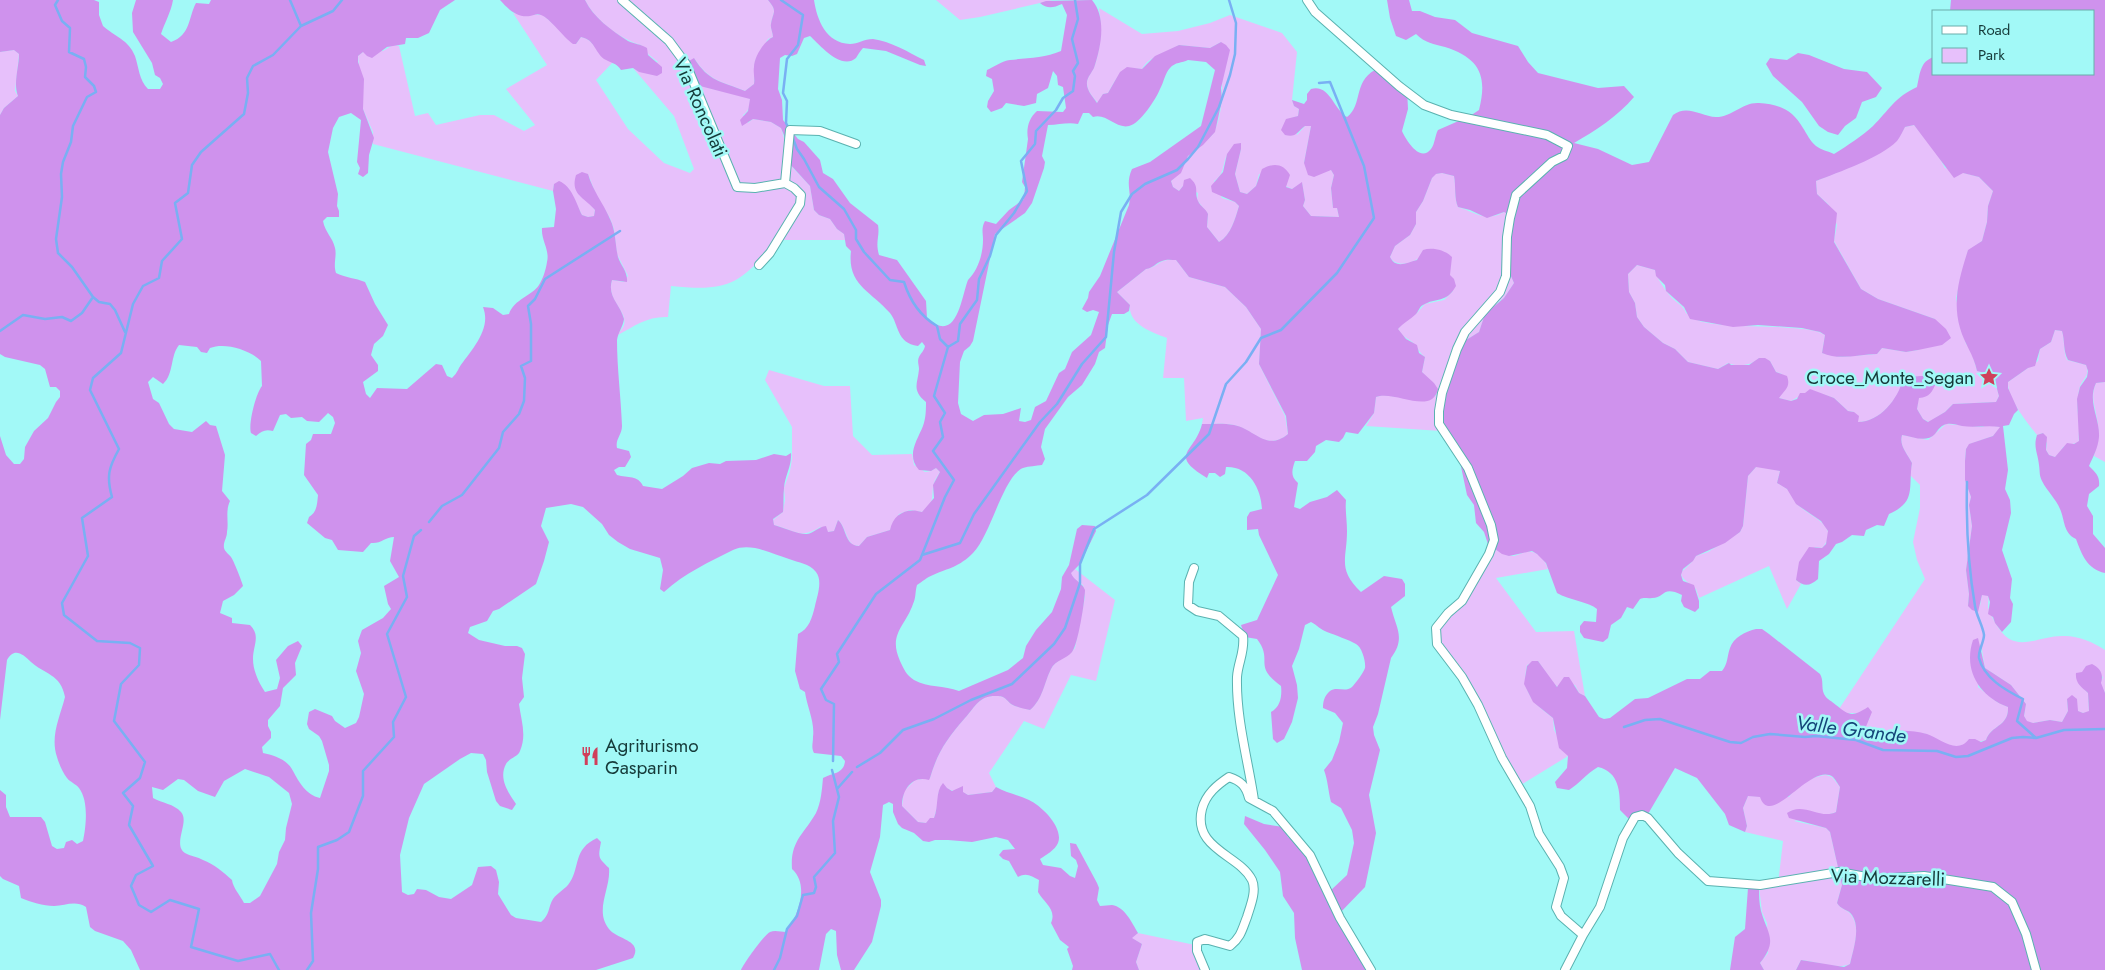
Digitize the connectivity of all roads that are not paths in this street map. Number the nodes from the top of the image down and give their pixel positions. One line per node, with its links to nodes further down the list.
1 (622, 0): 4 (street, Via Roncolati)
2 (1307, 0): 8 (street)
3 (856, 144): 4 (street)
4 (785, 183): 5 (street)
5 (759, 266)
6 (1194, 568): 7 (street)
7 (1254, 802): 9 (street); 10 (street)
8 (1583, 935): 11 (street); 12 (street, Via Mozzarelli)
9 (1205, 970)
10 (1371, 970)
11 (1564, 970)
12 (2036, 970)

